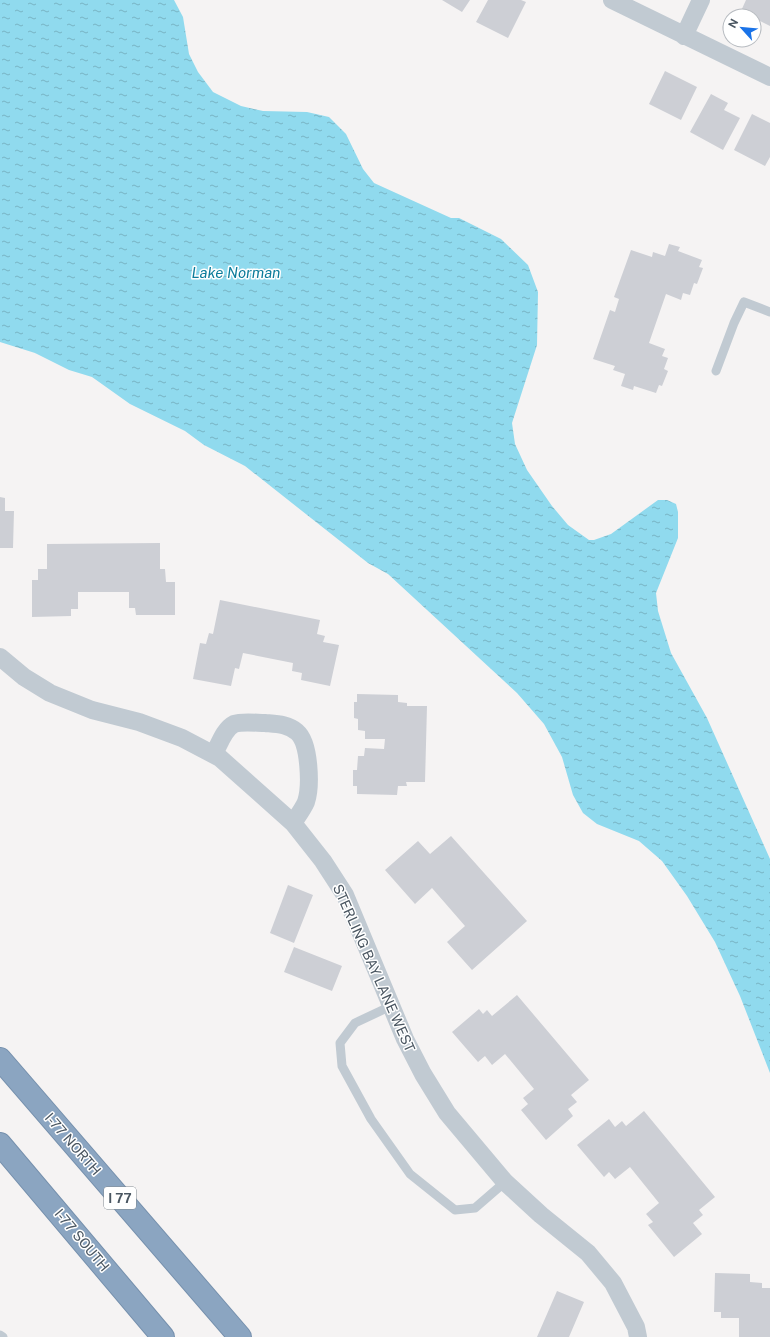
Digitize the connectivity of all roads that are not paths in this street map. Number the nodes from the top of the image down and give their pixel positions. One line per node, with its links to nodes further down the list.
1 (612, 0): 3 (street)
2 (701, 0): 3 (street)
3 (684, 36): 4 (street)
4 (770, 77)
5 (770, 312): 6 (lane)
6 (716, 371)
7 (0, 657): 8 (street, STERLING BAY LANE WEST)
8 (214, 754): 9 (street, STERLING BAY LANE WEST); 9 (street)
9 (293, 823): 10 (street, STERLING BAY LANE WEST)
10 (391, 1006): 13 (street, STERLING BAY LANE WEST); 13 (lane)
11 (0, 1059): 17 (highway, I-77 NORTH / I 77)
12 (0, 1144): 16 (highway, I-77 SOUTH)
13 (505, 1182): 18 (street, STERLING BAY LANE WEST)
14 (0, 1335): 15 (lane)
15 (3, 1337)
16 (163, 1337)
17 (240, 1337)
18 (638, 1337)

